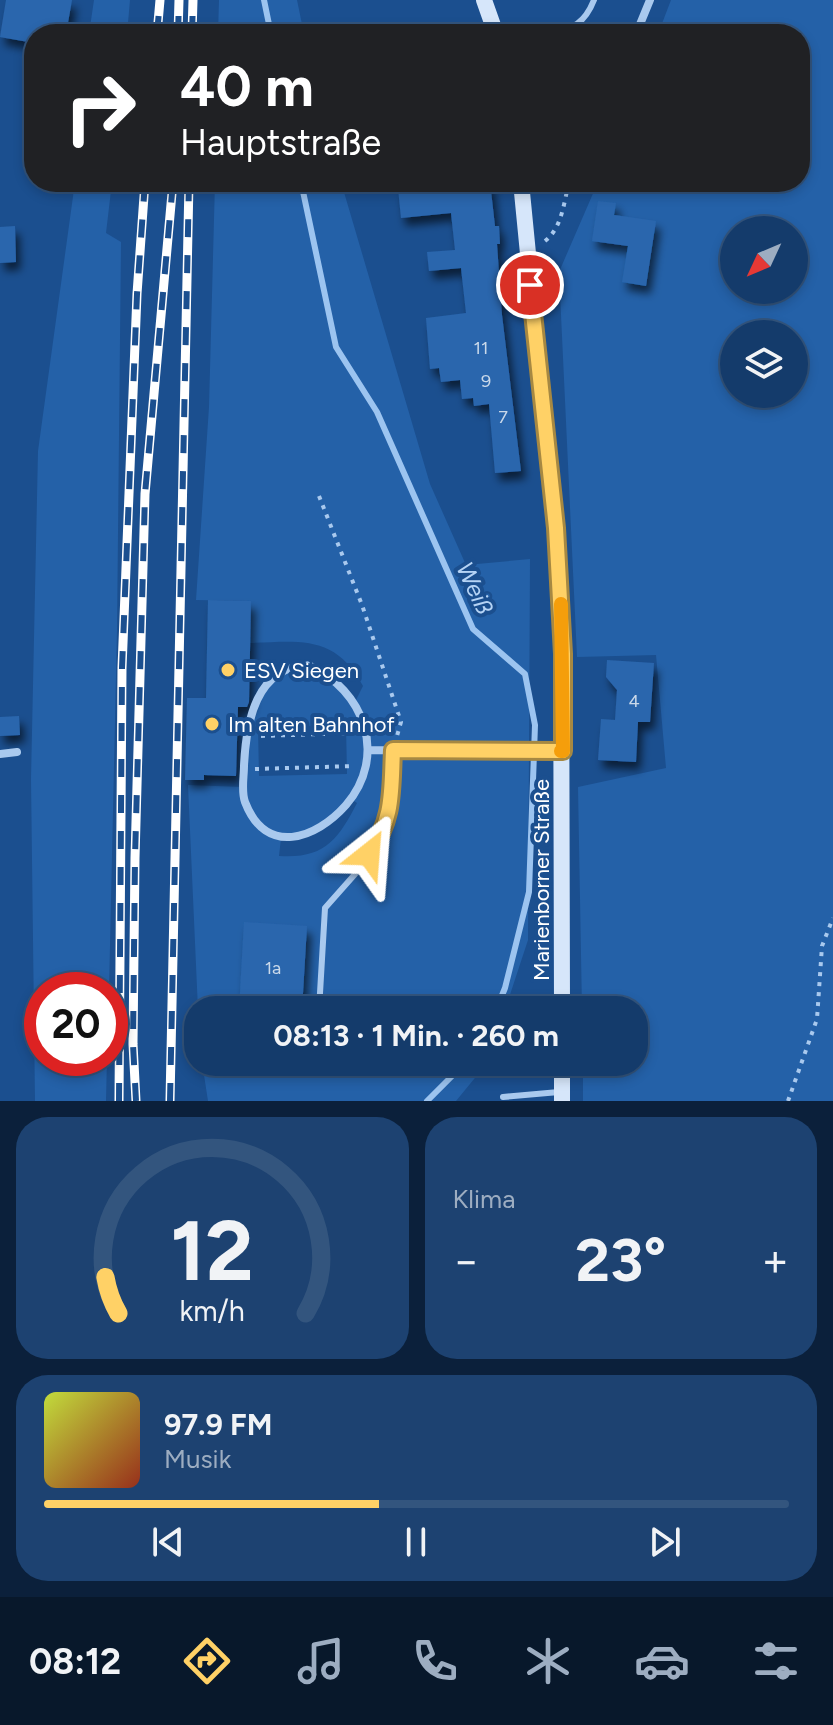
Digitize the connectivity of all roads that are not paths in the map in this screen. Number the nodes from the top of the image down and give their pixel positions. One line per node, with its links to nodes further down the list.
1 (484, 0): 4 (main road)
2 (594, 0): 5 (lane)
3 (650, 0): 6 (street)
4 (492, 24)
5 (577, 24)
6 (640, 24)
7 (522, 192): 10 (main road, Marienborner Straße)
8 (369, 750): 8 (street); 9 (street)
9 (393, 750): 10 (street); 13 (lane)
10 (563, 751): 14 (main road, Marienborner Straße)
11 (17, 752): 12 (street)
12 (0, 754)
13 (320, 996)
14 (562, 996)
15 (562, 1096): 16 (lane)
16 (503, 1097)

